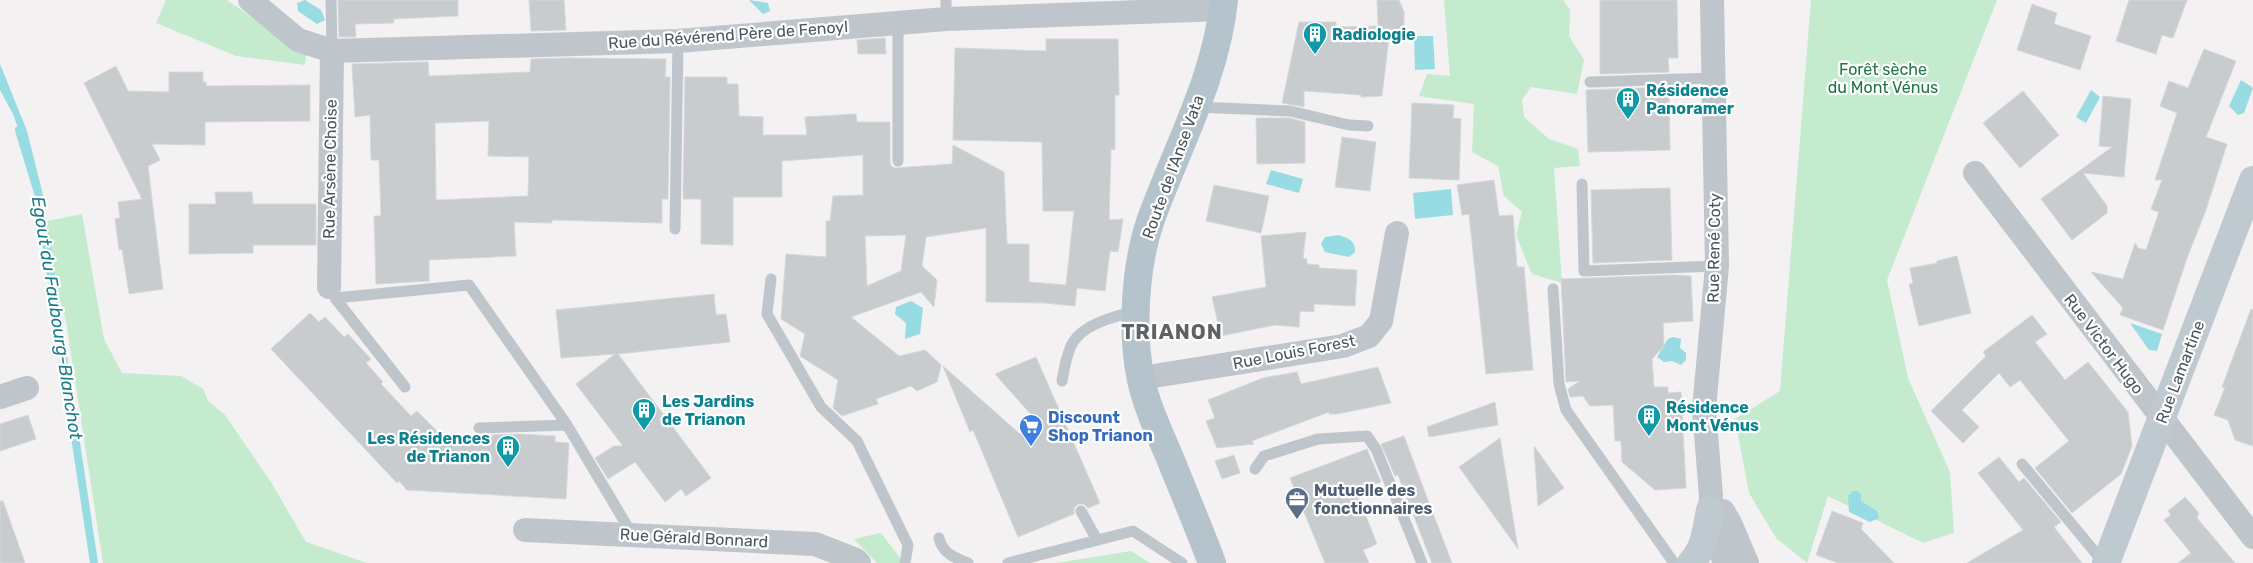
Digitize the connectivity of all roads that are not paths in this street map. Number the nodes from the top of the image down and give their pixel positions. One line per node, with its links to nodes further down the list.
1 (250, 0): 8 (street, Rue du Révérend Père de Fenoyl)
2 (331, 0): 8 (lane)
3 (1712, 0): 9 (street, Rue René Coty)
4 (1223, 5): 5 (street, Rue du Révérend Père de Fenoyl); 11 (main road, Route de l'Anse Vata)
5 (946, 9): 6 (street, Rue du Révérend Père de Fenoyl)
6 (898, 22): 7 (street, Rue du Révérend Père de Fenoyl); 13 (lane)
7 (678, 41): 8 (street, Rue du Révérend Père de Fenoyl); 17 (lane)
8 (332, 51): 21 (street, Rue Arsène Choise)
9 (1712, 78): 10 (lane); 19 (street, Rue René Coty)
10 (1590, 82)
11 (1196, 107): 12 (lane); 23 (main road, Route de l'Anse Vata)
12 (1368, 126)
13 (898, 161)
14 (1975, 173): 29 (street, Rue Victor Hugo)
15 (2253, 180): 29 (street, Rue Lamartine)
16 (1582, 184): 19 (lane)
17 (675, 230)
18 (1397, 233): 24 (street, Rue Louis Forest)
19 (1716, 266): 34 (street, Rue René Coty)
20 (771, 279): 42 (lane)
21 (329, 287)
22 (1553, 289): 48 (lane)
23 (1137, 311): 24 (main road, Route de l'Anse Vata); 25 (lane)
24 (1141, 378): 46 (main road, Route de l'Anse Vata)
25 (1062, 381)
26 (406, 387): 30 (lane)
27 (27, 388): 28 (street)
28 (0, 397)
29 (2162, 420): 38 (street, Rue Victor Hugo); 52 (street, Rue Lamartine)
30 (567, 425): 31 (lane); 37 (lane)
31 (479, 428)
32 (2022, 464): 52 (lane)
33 (1255, 469): 47 (lane)
34 (1710, 503): 49 (street); 50 (street, Rue René Coty); 51 (street)
35 (1081, 511): 40 (lane)
36 (525, 530): 37 (street, Rue Gérald Bonnard)
37 (633, 535): 41 (street, Rue Gérald Bonnard)
38 (2253, 537)
39 (939, 538): 43 (lane)
40 (1097, 540): 44 (lane); 45 (lane)
41 (859, 563)
42 (905, 563)
43 (968, 563)
44 (1008, 563)
45 (1182, 563)
46 (1212, 563)
47 (1422, 563)
48 (1674, 563)
49 (1692, 563)
50 (1724, 563)
51 (1747, 563)
52 (2105, 563)

